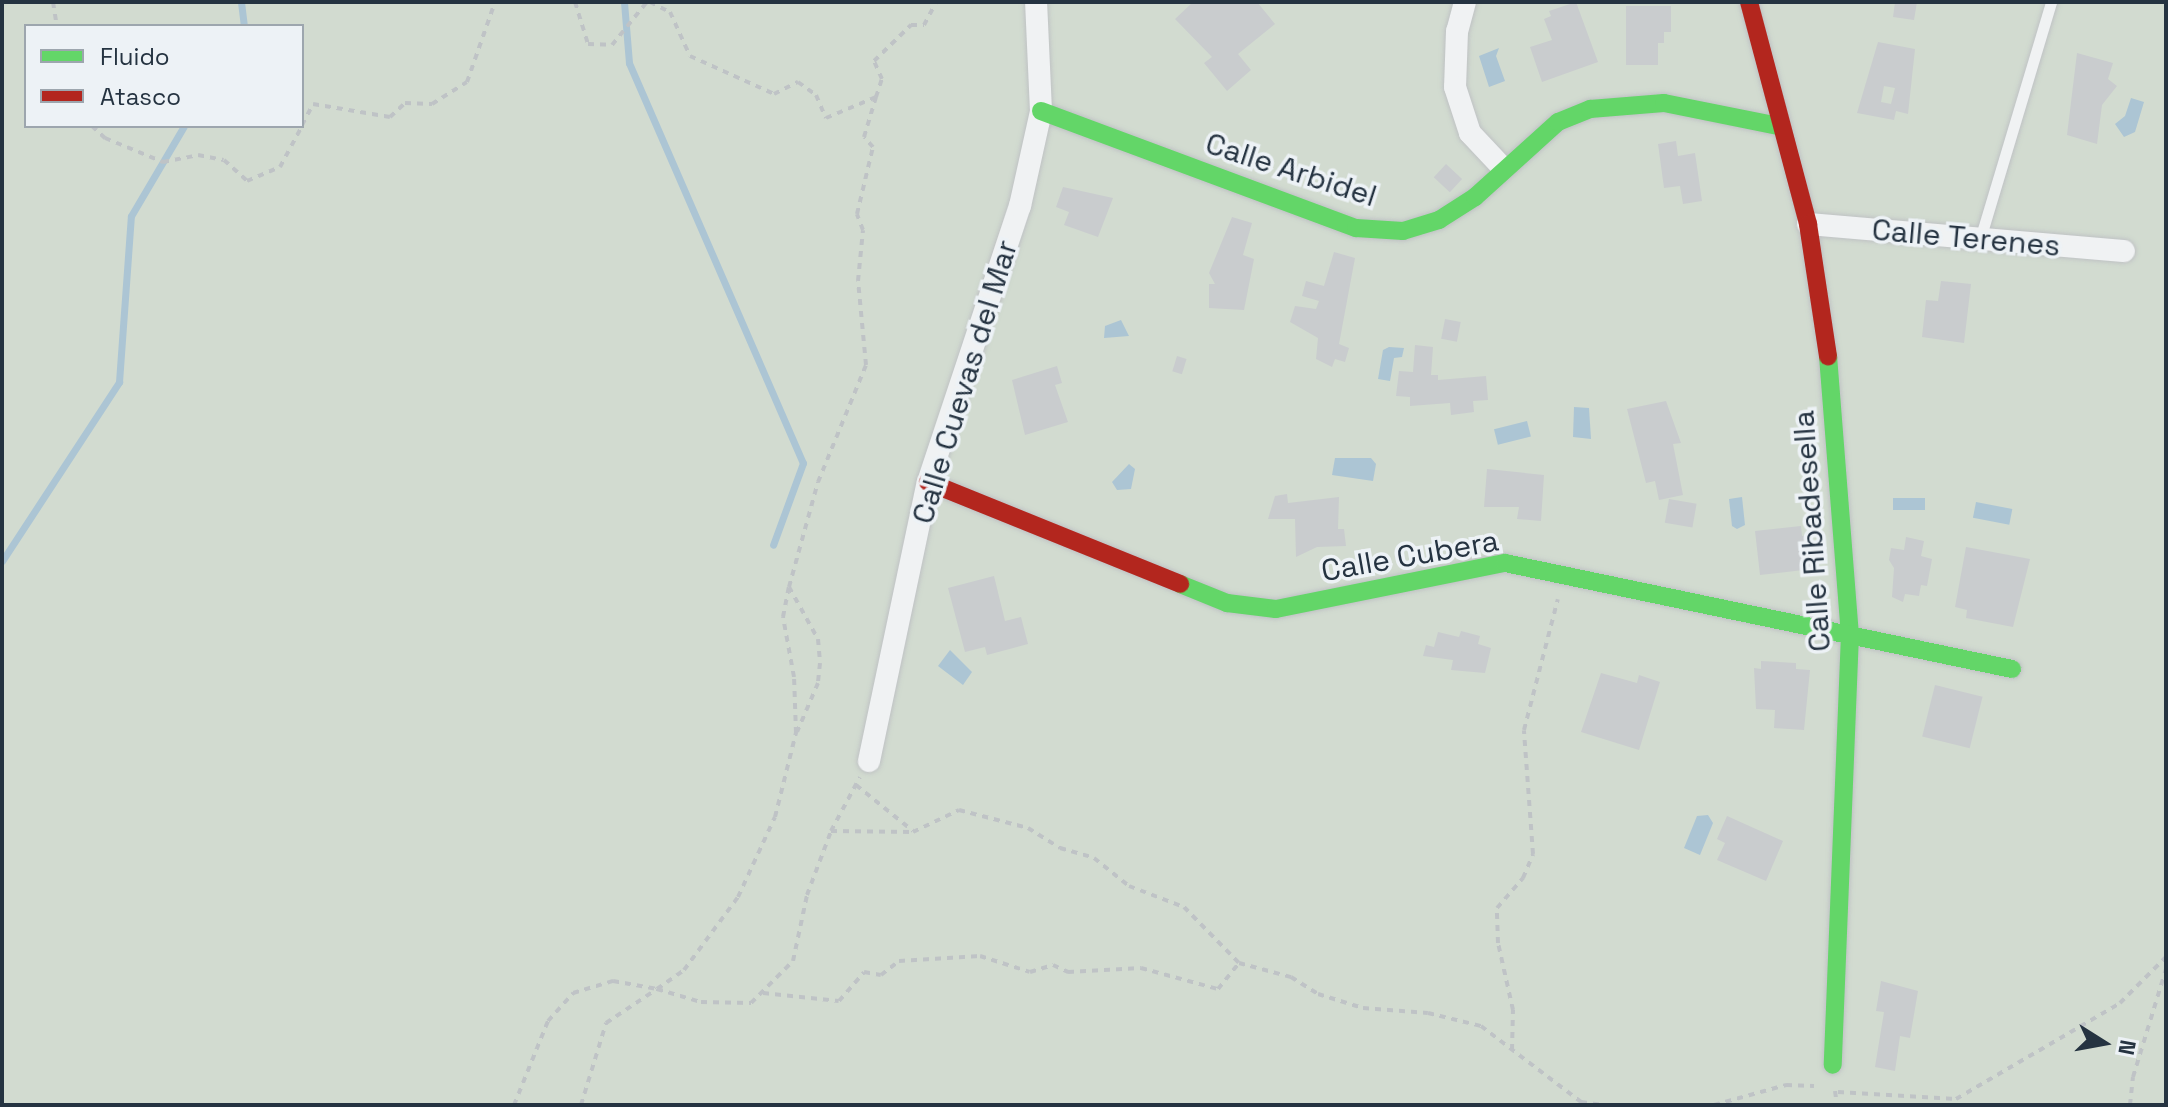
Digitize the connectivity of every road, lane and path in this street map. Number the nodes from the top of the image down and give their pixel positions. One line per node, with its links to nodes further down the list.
1 (53, 2): 10 (path)
2 (495, 2): 13 (path)
3 (575, 2): 4 (path)
4 (648, 2): 11 (path)
5 (936, 2): 11 (path)
6 (1036, 2): 12 (street, Calle Cuevas del Mar)
7 (1465, 2): 17 (street)
8 (1749, 2): 14 (street, Calle Ribadesella)
9 (2051, 2): 19 (lane)
10 (57, 24)
11 (876, 97): 23 (path)
12 (1041, 111): 17 (street, Calle Arbidel); 21 (street, Calle Cuevas del Mar)
13 (304, 122)
14 (1778, 126): 17 (street, Calle Arbidel); 18 (street, Calle Ribadesella)
15 (94, 128): 16 (path)
16 (301, 128)
17 (1503, 168)
18 (1808, 224): 19 (street, Calle Terenes); 24 (street, Calle Ribadesella)
19 (1980, 239): 20 (street, Calle Terenes)
20 (2124, 251)
21 (928, 482): 22 (street, Calle Cubera); 27 (street, Calle Cuevas del Mar)
22 (1564, 575): 24 (street, Calle Cubera); 36 (path)
23 (789, 587): 26 (path); 26 (path)
24 (1850, 634): 25 (street, Calle Cubera); 37 (street, Calle Ribadesella)
25 (2012, 669)
26 (796, 733): 34 (path)
27 (869, 761): 28 (path)
28 (856, 785): 29 (path); 30 (path)
29 (831, 831): 30 (path); 35 (path)
30 (913, 832): 32 (path)
31 (2166, 957): 41 (path)
32 (1239, 963): 35 (path); 36 (path)
33 (2166, 969): 42 (path)
34 (657, 989): 35 (path); 38 (path); 39 (path)
35 (762, 993)
36 (1512, 1050): 40 (path)
37 (1833, 1065)
38 (514, 1105)
39 (581, 1105)
40 (1603, 1105)
41 (1714, 1105)
42 (2130, 1105)

